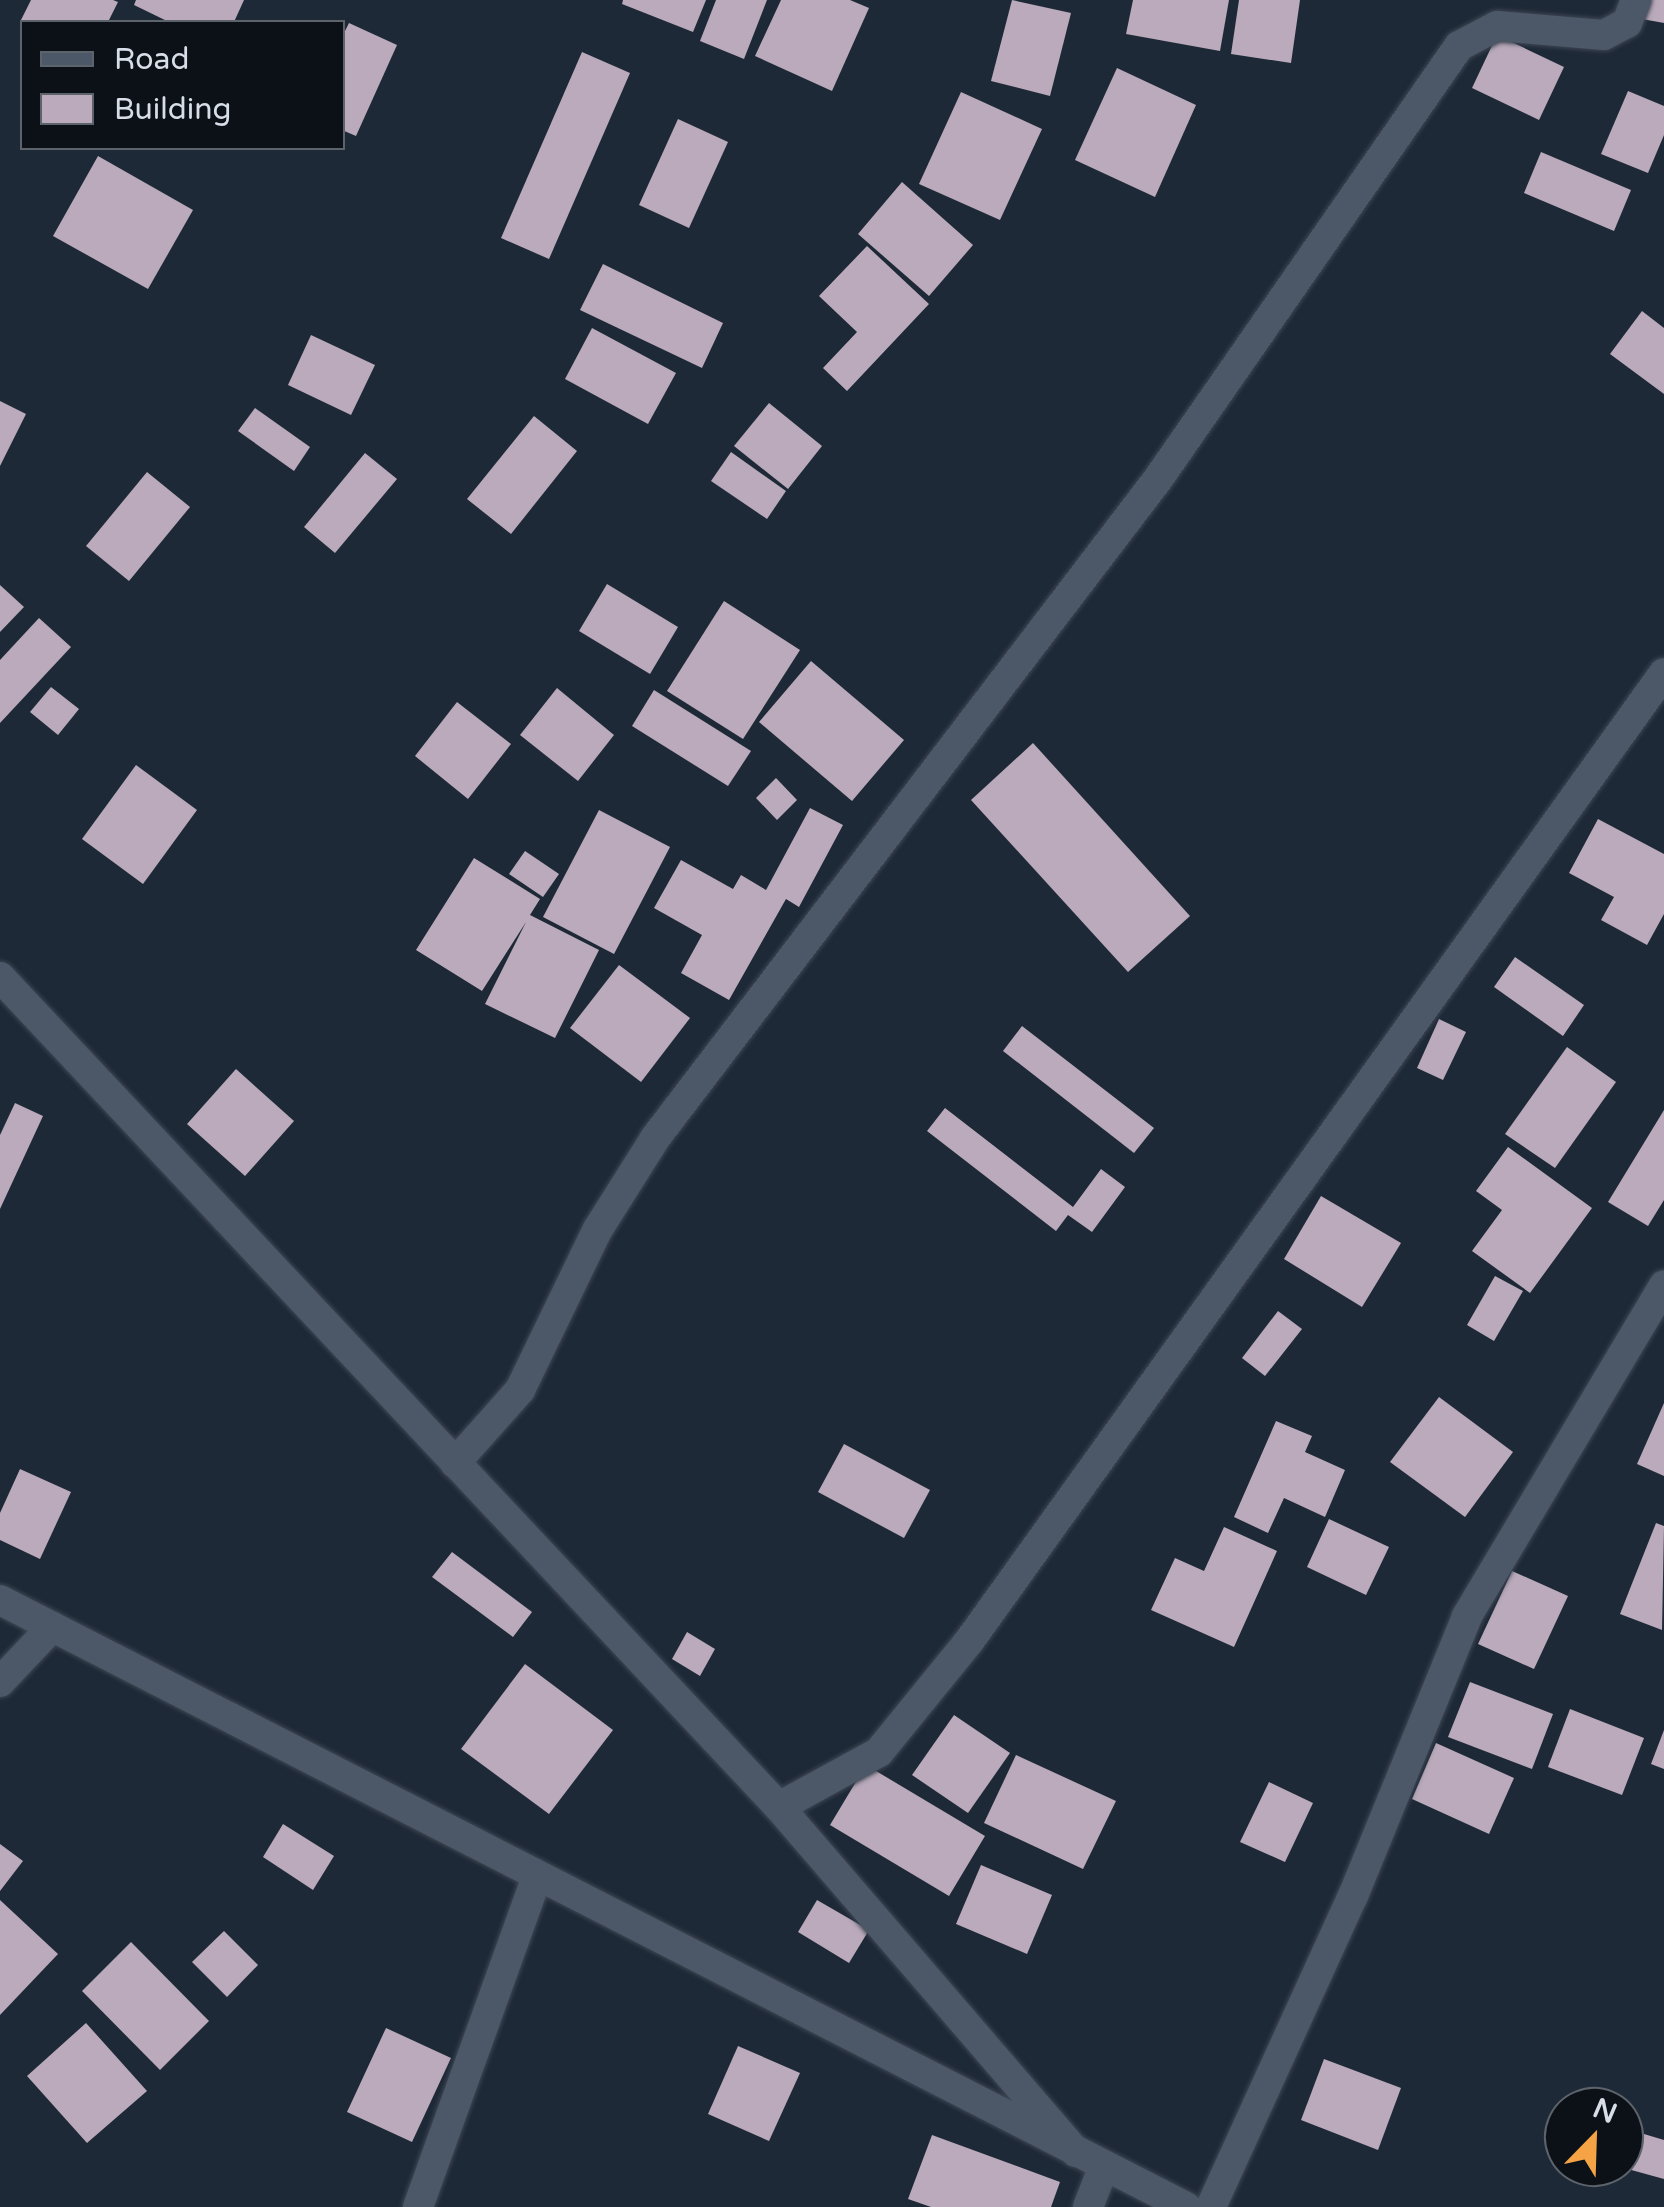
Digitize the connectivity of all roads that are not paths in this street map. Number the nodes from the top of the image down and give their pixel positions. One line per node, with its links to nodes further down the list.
1 (1636, 0): 5 (street)
2 (1664, 673): 9 (street)
3 (0, 977): 5 (street)
4 (1664, 1285): 16 (street)
5 (455, 1463): 9 (street)
6 (0, 1600): 7 (street)
7 (52, 1627): 8 (street); 10 (street)
8 (0, 1682)
9 (778, 1808): 11 (street)
10 (537, 1876): 11 (street); 13 (street)
11 (1076, 2152): 12 (street)
12 (1104, 2166): 14 (street); 15 (street)
13 (418, 2207)
14 (1088, 2207)
15 (1186, 2207)
16 (1211, 2207)

